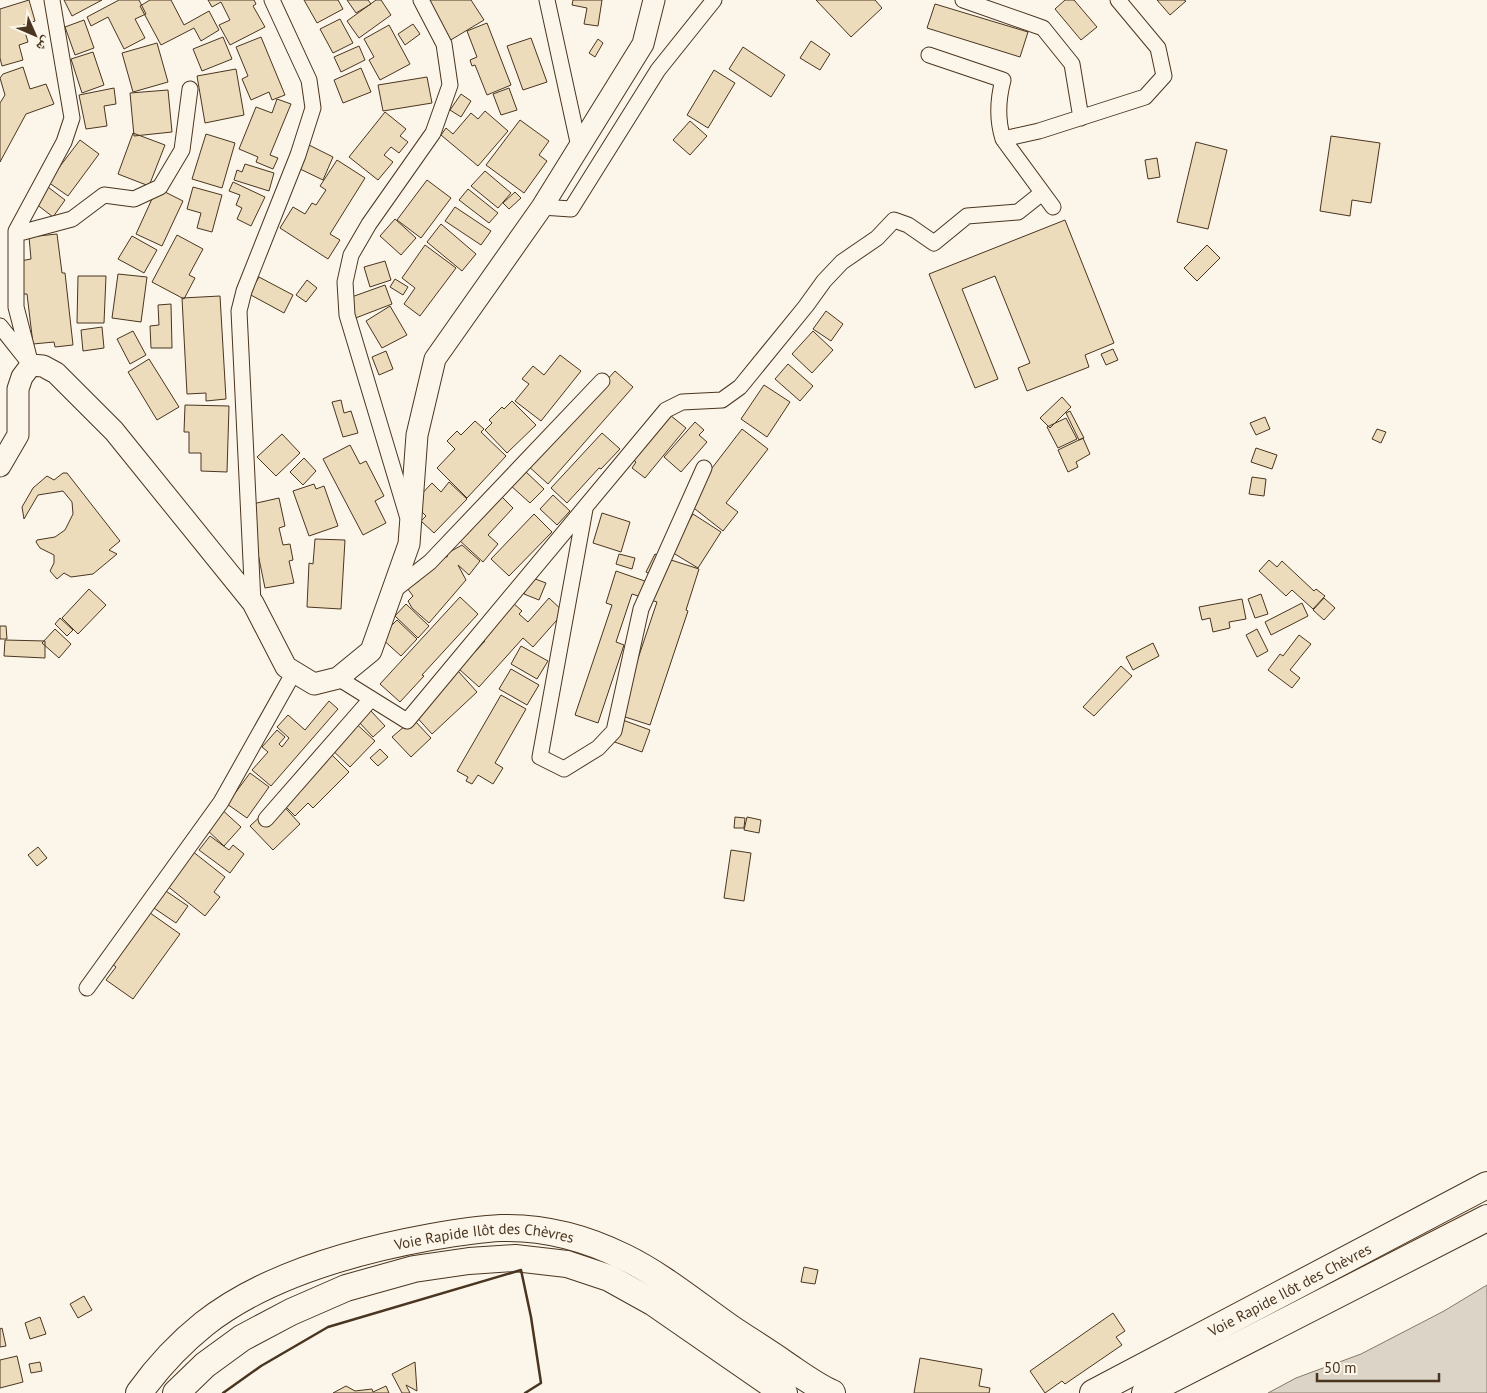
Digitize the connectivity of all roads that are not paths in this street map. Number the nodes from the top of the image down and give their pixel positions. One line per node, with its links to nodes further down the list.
1 (52, 0): 17 (street)
2 (272, 0): 26 (street)
3 (421, 0): 24 (street)
4 (547, 0): 13 (street)
5 (654, 0): 13 (street)
6 (714, 0): 15 (street)
7 (963, 0): 11 (street)
8 (1118, 0): 11 (street)
9 (928, 55): 12 (street)
10 (190, 89): 17 (street)
11 (1081, 118): 12 (street)
12 (1003, 139): 14 (street)
13 (579, 147): 15 (street)
14 (1042, 192): 16 (street); 23 (street)
15 (542, 207): 24 (street)
16 (1053, 207)
17 (16, 234): 19 (street)
18 (0, 326): 19 (street)
19 (31, 365): 21 (street); 26 (street)
20 (602, 381): 25 (street)
21 (0, 466)
22 (704, 468): 23 (street)
23 (586, 507): 29 (street)
24 (411, 526): 25 (street)
25 (393, 591): 28 (street)
26 (253, 603): 27 (street)
27 (294, 672): 28 (street); 31 (street)
28 (338, 678): 29 (street)
29 (371, 699): 30 (street)
30 (266, 819)
31 (87, 988)
32 (1487, 1186): 38 (highway, Voie Rapide Ilôt des Chèvres)
33 (1487, 1218): 39 (highway, Voie Rapide Ilôt des Chèvres)
34 (138, 1393): 37 (highway, Voie Rapide Ilôt des Chèvres)
35 (176, 1393): 36 (highway, Voie Rapide Ilôt des Chèvres)
36 (784, 1393)
37 (832, 1393)
38 (1093, 1393)
39 (1145, 1393)

